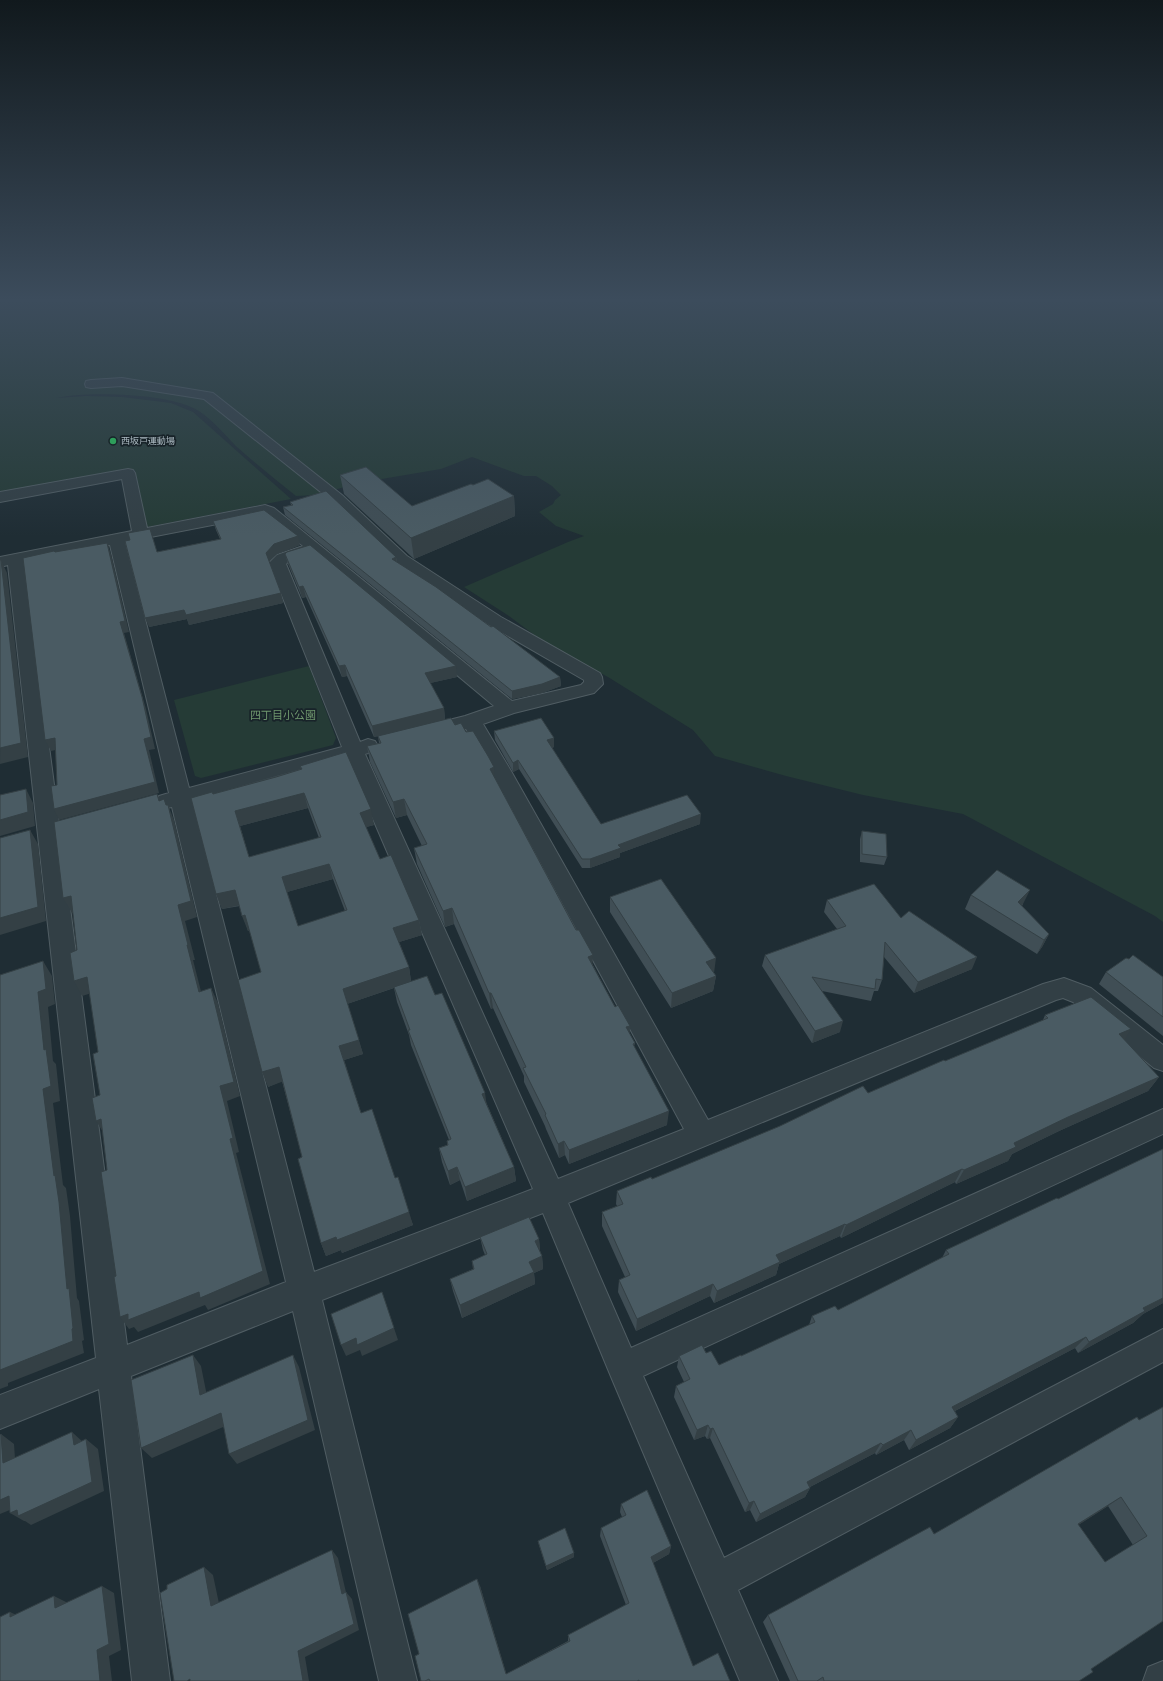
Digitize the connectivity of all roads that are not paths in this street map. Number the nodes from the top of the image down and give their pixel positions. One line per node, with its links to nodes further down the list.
1 (92, 384): 6 (street)
2 (0, 497): 3 (street)
3 (128, 536): 4 (street); 5 (street); 11 (street)
4 (315, 548): 6 (street); 10 (street)
5 (8, 560): 19 (street)
6 (508, 708): 7 (street)
7 (471, 721): 8 (street); 15 (street)
8 (412, 736)
9 (383, 743): 10 (street)
10 (353, 750): 11 (street); 16 (street)
11 (181, 797): 12 (street); 17 (street)
12 (152, 805)
13 (1163, 1060): 15 (street)
14 (1163, 1121): 20 (street)
15 (701, 1134): 16 (street)
16 (551, 1196): 17 (street); 20 (street)
17 (304, 1291): 19 (street); 24 (street)
18 (1163, 1345): 22 (street)
19 (113, 1368): 21 (street); 23 (street)
20 (623, 1368): 22 (street)
21 (0, 1412)
22 (716, 1582): 25 (street)
23 (151, 1681)
24 (398, 1681)
25 (759, 1681)

